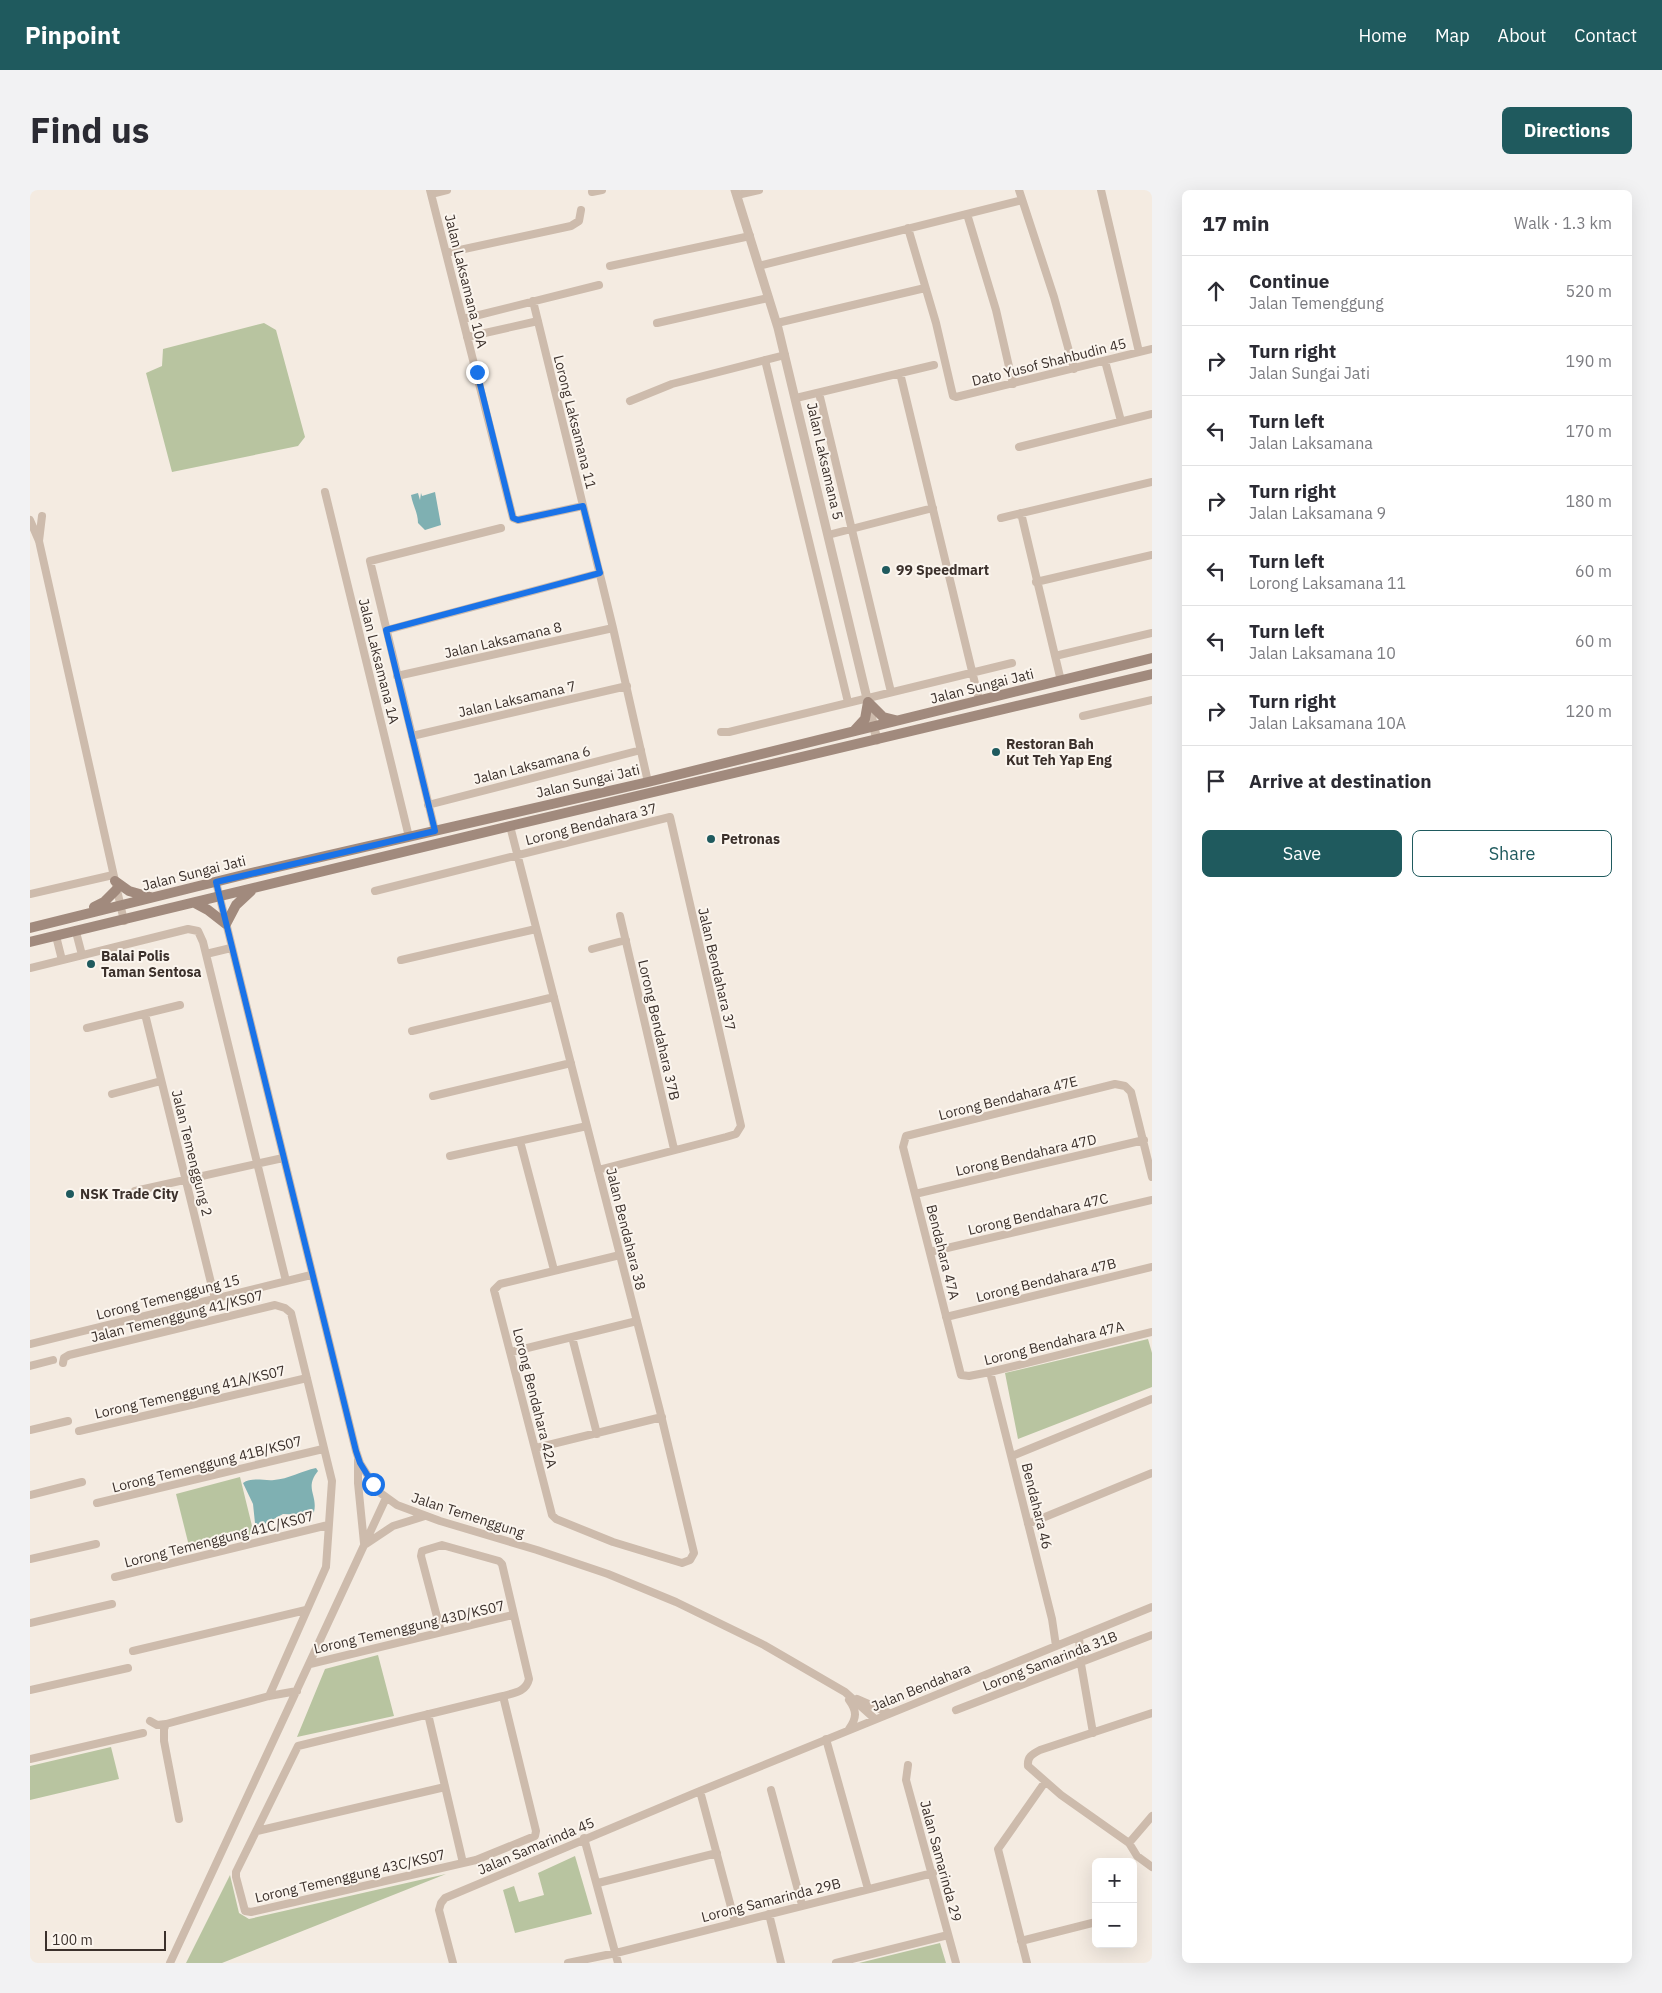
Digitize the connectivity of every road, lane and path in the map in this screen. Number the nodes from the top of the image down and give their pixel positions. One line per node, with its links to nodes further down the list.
1 (447, 190): 6 (street)
2 (602, 190): 7 (street)
3 (759, 190): 8 (street)
4 (1019, 190): 9 (street)
5 (1101, 190): 27 (street)
6 (431, 192): 14 (street, Jalan Laksamana 10A)
7 (592, 192)
8 (736, 193): 13 (street, Jalan Laksamana 5)
9 (1022, 200): 11 (street); 32 (street)
10 (581, 210): 14 (street)
11 (967, 214): 12 (street); 34 (street)
12 (908, 228): 16 (street); 18 (street)
13 (750, 236): 15 (street); 16 (street, Jalan Laksamana 5)
14 (446, 253): 21 (street, Jalan Laksamana 10A)
15 (610, 266)
16 (759, 266): 19 (street, Jalan Laksamana 5)
17 (599, 285): 20 (street)
18 (925, 288): 24 (street); 34 (street, Dato Yusof Shahbudin 45)
19 (768, 298): 23 (street); 24 (street, Jalan Laksamana 5)
20 (533, 302): 21 (street); 22 (street, Lorong Laksamana 11)
21 (463, 319): 25 (street, Jalan Laksamana 10A)
22 (538, 321): 25 (street); 43 (street, Lorong Laksamana 11)
23 (657, 323)
24 (777, 324): 28 (street, Jalan Laksamana 5)
25 (468, 337): 43 (street, Jalan Laksamana 10A)
26 (1152, 349): 27 (street, Dato Yusof Shahbudin 45)
27 (1138, 352): 30 (street, Dato Yusof Shahbudin 45)
28 (785, 355): 29 (street); 36 (street, Jalan Laksamana 5)
29 (765, 360): 37 (street); 71 (street)
30 (1105, 361): 32 (street, Dato Yusof Shahbudin 45); 39 (street)
31 (934, 365): 33 (street)
32 (1074, 369): 34 (street, Dato Yusof Shahbudin 45)
33 (900, 373): 35 (street); 44 (street)
34 (1013, 384)
35 (819, 393): 36 (street); 50 (street)
36 (796, 398): 51 (street, Jalan Laksamana 5)
37 (630, 401)
38 (1152, 414): 39 (street)
39 (1121, 422): 40 (street)
40 (1019, 447)
41 (1152, 482): 45 (street)
42 (325, 492): 85 (street, Jalan Laksamana 1A)
43 (583, 506): 54 (street, Lorong Laksamana 11)
44 (933, 508): 50 (street); 62 (street)
45 (1021, 513): 47 (street); 55 (street)
46 (42, 516): 52 (street)
47 (1001, 518)
48 (30, 520): 52 (street)
49 (500, 528): 57 (street)
50 (852, 529): 51 (street); 67 (street)
51 (828, 535): 68 (street, Jalan Laksamana 5)
52 (40, 541): 87 (street)
53 (1152, 555): 55 (street)
54 (600, 573): 56 (street, Lorong Laksamana 11); 57 (street)
55 (1036, 582): 59 (street)
56 (613, 628): 64 (street, Jalan Laksamana 8); 66 (street, Lorong Laksamana 11)
57 (386, 630): 64 (street)
58 (1152, 633): 59 (street)
59 (1055, 656): 65 (street)
60 (1152, 658): 65 (main road, Jalan Sungai Jati)
61 (1012, 663): 62 (street)
62 (973, 673): 67 (street); 69 (street)
63 (1152, 674): 78 (main road, Jalan Sungai Jati)
64 (398, 676): 77 (street)
65 (1061, 680): 69 (main road, Jalan Sungai Jati)
66 (627, 686): 77 (street, Jalan Laksamana 7); 79 (street, Lorong Laksamana 11)
67 (891, 692): 68 (street)
68 (867, 700): 71 (street); 73 (main road); 74 (street, Jalan Laksamana 5); 75 (main road)
69 (979, 700): 73 (main road, Jalan Sungai Jati)
70 (1152, 700): 72 (street)
71 (848, 702): 76 (street)
72 (1083, 716)
73 (898, 720): 74 (main road, Jalan Sungai Jati)
74 (874, 726): 75 (main road, Jalan Sungai Jati); 78 (street, Jalan Laksamana 5)
75 (853, 731): 80 (main road, Jalan Sungai Jati)
76 (721, 732)
77 (412, 736): 81 (street)
78 (877, 740): 83 (main road, Jalan Sungai Jati)
79 (641, 750): 80 (street, Lorong Laksamana 11); 81 (street, Jalan Laksamana 6)
80 (648, 782): 84 (main road, Jalan Sungai Jati)
81 (428, 805): 84 (street)
82 (670, 817): 86 (street, Lorong Bendahara 37); 126 (street, Jalan Bendahara 37)
83 (510, 826): 86 (street, Jalan Bendahara 38); 89 (main road, Jalan Sungai Jati)
84 (435, 831): 85 (main road, Jalan Sungai Jati)
85 (409, 837): 88 (main road, Jalan Sungai Jati)
86 (518, 856): 90 (street, Lorong Bendahara 37); 101 (street, Jalan Bendahara 38)
87 (115, 882): 91 (street); 92 (main road); 95 (street); 97 (main road)
88 (216, 882): 92 (main road, Jalan Sungai Jati); 93 (street, Jalan Temenggung)
89 (253, 889): 93 (main road, Jalan Sungai Jati); 99 (main road)
90 (375, 891)
91 (30, 894)
92 (150, 898): 95 (main road, Jalan Sungai Jati)
93 (220, 898): 94 (main road, Jalan Sungai Jati); 99 (street, Jalan Temenggung)
94 (195, 903): 98 (main road, Jalan Sungai Jati); 99 (main road)
95 (120, 905): 97 (main road, Jalan Sungai Jati); 98 (street)
96 (620, 916): 104 (street, Lorong Bendahara 37B)
97 (73, 917): 100 (main road, Jalan Sungai Jati)
98 (124, 921): 102 (main road, Jalan Sungai Jati)
99 (226, 924): 106 (street, Jalan Temenggung)
100 (30, 928)
101 (536, 928): 111 (street); 113 (street, Jalan Bendahara 38)
102 (76, 932): 103 (main road, Jalan Sungai Jati); 109 (street)
103 (56, 936): 105 (main road, Jalan Sungai Jati); 110 (street)
104 (626, 940): 107 (street); 126 (street, Lorong Bendahara 37B)
105 (30, 942)
106 (231, 948): 108 (street); 128 (street, Jalan Temenggung)
107 (592, 949)
108 (210, 953): 109 (street); 129 (street)
109 (82, 955): 110 (street)
110 (62, 960): 112 (street)
111 (401, 960)
112 (30, 968)
113 (554, 997): 117 (street); 118 (street, Jalan Bendahara 38)
114 (180, 1005): 115 (street)
115 (145, 1014): 116 (street); 119 (street, Jalan Temenggung 2)
116 (87, 1028)
117 (412, 1031)
118 (571, 1063): 121 (street); 122 (street, Jalan Bendahara 38)
119 (161, 1081): 120 (street); 132 (street, Jalan Temenggung 2)
120 (112, 1094)
121 (433, 1096)
122 (587, 1126): 125 (street); 130 (street, Jalan Bendahara 38)
123 (906, 1136): 124 (street, Lorong Bendahara 47E); 134 (street, Bendahara 47A)
124 (1144, 1140): 131 (street); 134 (street, Lorong Bendahara 47D)
125 (520, 1141): 127 (street); 139 (street)
126 (674, 1149): 130 (street)
127 (450, 1156)
128 (283, 1158): 129 (street); 140 (street, Jalan Temenggung)
129 (257, 1163): 132 (street); 141 (street)
130 (598, 1170): 137 (street, Jalan Bendahara 38)
131 (1152, 1176)
132 (186, 1179): 133 (street); 142 (street, Jalan Temenggung 2)
133 (135, 1190)
134 (915, 1194): 136 (street, Bendahara 47A)
135 (1152, 1200): 136 (street, Lorong Bendahara 47C)
136 (930, 1252): 143 (street, Bendahara 47A)
137 (620, 1255): 139 (street); 144 (street, Jalan Bendahara 38)
138 (1152, 1267): 143 (street, Lorong Bendahara 47B)
139 (554, 1270): 148 (street, Lorong Bendahara 42A)
140 (311, 1275): 141 (street, Lorong Temenggung 15); 164 (street, Jalan Temenggung)
141 (286, 1281): 142 (street, Lorong Temenggung 15)
142 (215, 1299): 147 (street, Lorong Temenggung 15)
143 (946, 1316): 153 (street, Bendahara 47A)
144 (637, 1321): 146 (street); 156 (street, Jalan Bendahara 38)
145 (1152, 1332): 152 (street, Lorong Bendahara 47A)
146 (572, 1337): 148 (street); 160 (street)
147 (30, 1344)
148 (511, 1352): 161 (street, Lorong Bendahara 42A)
149 (53, 1360): 151 (street)
150 (63, 1364): 154 (street, Jalan Temenggung 41/KS07)
151 (30, 1366)
152 (990, 1372): 153 (street, Lorong Bendahara 47A); 163 (street, Bendahara 46)
153 (961, 1375)
154 (307, 1378): 159 (street, Lorong Temenggung 41A/KS07); 162 (street, Jalan Temenggung 41/KS07)
155 (1152, 1399): 163 (street)
156 (662, 1418): 160 (street); 171 (street, Jalan Bendahara 38)
157 (68, 1421): 158 (street)
158 (30, 1430)
159 (80, 1431)
160 (597, 1434): 161 (street)
161 (536, 1448): 171 (street, Lorong Bendahara 42A)
162 (323, 1449): 169 (street, Lorong Temenggung 41B/KS07); 173 (street, Jalan Temenggung 41/KS07)
163 (1012, 1456): 172 (street, Bendahara 46)
164 (358, 1458): 168 (street, Jalan Temenggung); 175 (street)
165 (1152, 1473): 172 (street)
166 (82, 1482): 167 (street)
167 (30, 1495)
168 (386, 1498): 170 (street, Jalan Temenggung); 175 (street)
169 (97, 1503)
170 (425, 1516): 175 (street); 193 (street, Jalan Temenggung)
171 (552, 1516)
172 (1028, 1524): 186 (street, Bendahara 46)
173 (328, 1525): 177 (street, Lorong Temenggung 41C/KS07); 180 (street, Jalan Temenggung 41/KS07)
174 (96, 1544): 176 (street)
175 (364, 1545): 188 (street)
176 (30, 1559)
177 (115, 1577)
178 (112, 1604): 182 (street)
179 (1152, 1606): 185 (street, Jalan Bendahara)
180 (306, 1610): 187 (street); 194 (street, Jalan Temenggung 41/KS07)
181 (514, 1615): 183 (street, Lorong Temenggung 43D/KS07); 183 (street); 195 (street, Lorong Temenggung 43C/KS07)
182 (30, 1623)
183 (441, 1632): 188 (street, Lorong Temenggung 43D/KS07)
184 (1152, 1635): 189 (street, Lorong Samarinda 31B)
185 (1079, 1637): 186 (street, Jalan Bendahara); 189 (street)
186 (1056, 1646): 197 (street, Jalan Bendahara)
187 (133, 1651)
188 (310, 1664): 192 (street)
189 (1080, 1664): 196 (street, Lorong Samarinda 31B); 205 (street)
190 (128, 1668): 191 (street)
191 (30, 1690)
192 (296, 1692): 194 (street); 231 (street)
193 (845, 1692): 197 (street); 200 (street, Jalan Temenggung); 203 (street)
194 (269, 1696): 202 (street)
195 (502, 1696): 199 (street, Lorong Temenggung 43C/KS07); 219 (street)
196 (956, 1710)
197 (889, 1713): 200 (street, Jalan Bendahara)
198 (1152, 1713): 205 (street)
199 (428, 1714): 210 (street); 215 (street, Lorong Temenggung 43C/KS07)
200 (875, 1719): 203 (street, Jalan Bendahara)
201 (150, 1721): 202 (street)
202 (166, 1724): 214 (street)
203 (849, 1729): 206 (street, Jalan Bendahara)
204 (143, 1733): 207 (street)
205 (1093, 1733): 209 (street)
206 (826, 1739): 211 (street, Jalan Bendahara); 223 (street)
207 (30, 1758)
208 (908, 1765): 221 (street, Jalan Samarinda 29)
209 (1045, 1782): 217 (street); 229 (street)
210 (445, 1787): 215 (street); 219 (street)
211 (700, 1790): 216 (street, Jalan Samarinda 45); 218 (street)
212 (771, 1790): 224 (street)
213 (1152, 1816): 217 (street)
214 (179, 1819)
215 (256, 1831): 219 (street, Lorong Temenggung 43C/KS07)
216 (584, 1838): 222 (street); 232 (street, Jalan Samarinda 45)
217 (1130, 1844): 220 (street)
218 (717, 1853): 222 (street); 226 (street)
219 (463, 1863)
220 (1152, 1867)
221 (933, 1872): 223 (street, Lorong Samarinda 29B); 228 (street, Jalan Samarinda 29)
222 (598, 1884): 230 (street)
223 (868, 1888): 224 (street, Lorong Samarinda 29B)
224 (802, 1905): 225 (street, Lorong Samarinda 29B)
225 (769, 1914): 226 (street, Lorong Samarinda 29B); 235 (street)
226 (736, 1922): 230 (street, Lorong Samarinda 29B)
227 (1092, 1923): 229 (street)
228 (948, 1935): 236 (street); 237 (street, Jalan Samarinda 29)
229 (1021, 1941): 238 (street)
230 (616, 1953): 233 (street, Lorong Samarinda 29B); 234 (street)
231 (170, 1963)
232 (453, 1963)
233 (568, 1963)
234 (618, 1963)
235 (780, 1963)
236 (836, 1963)
237 (956, 1963)
238 (1027, 1963)

